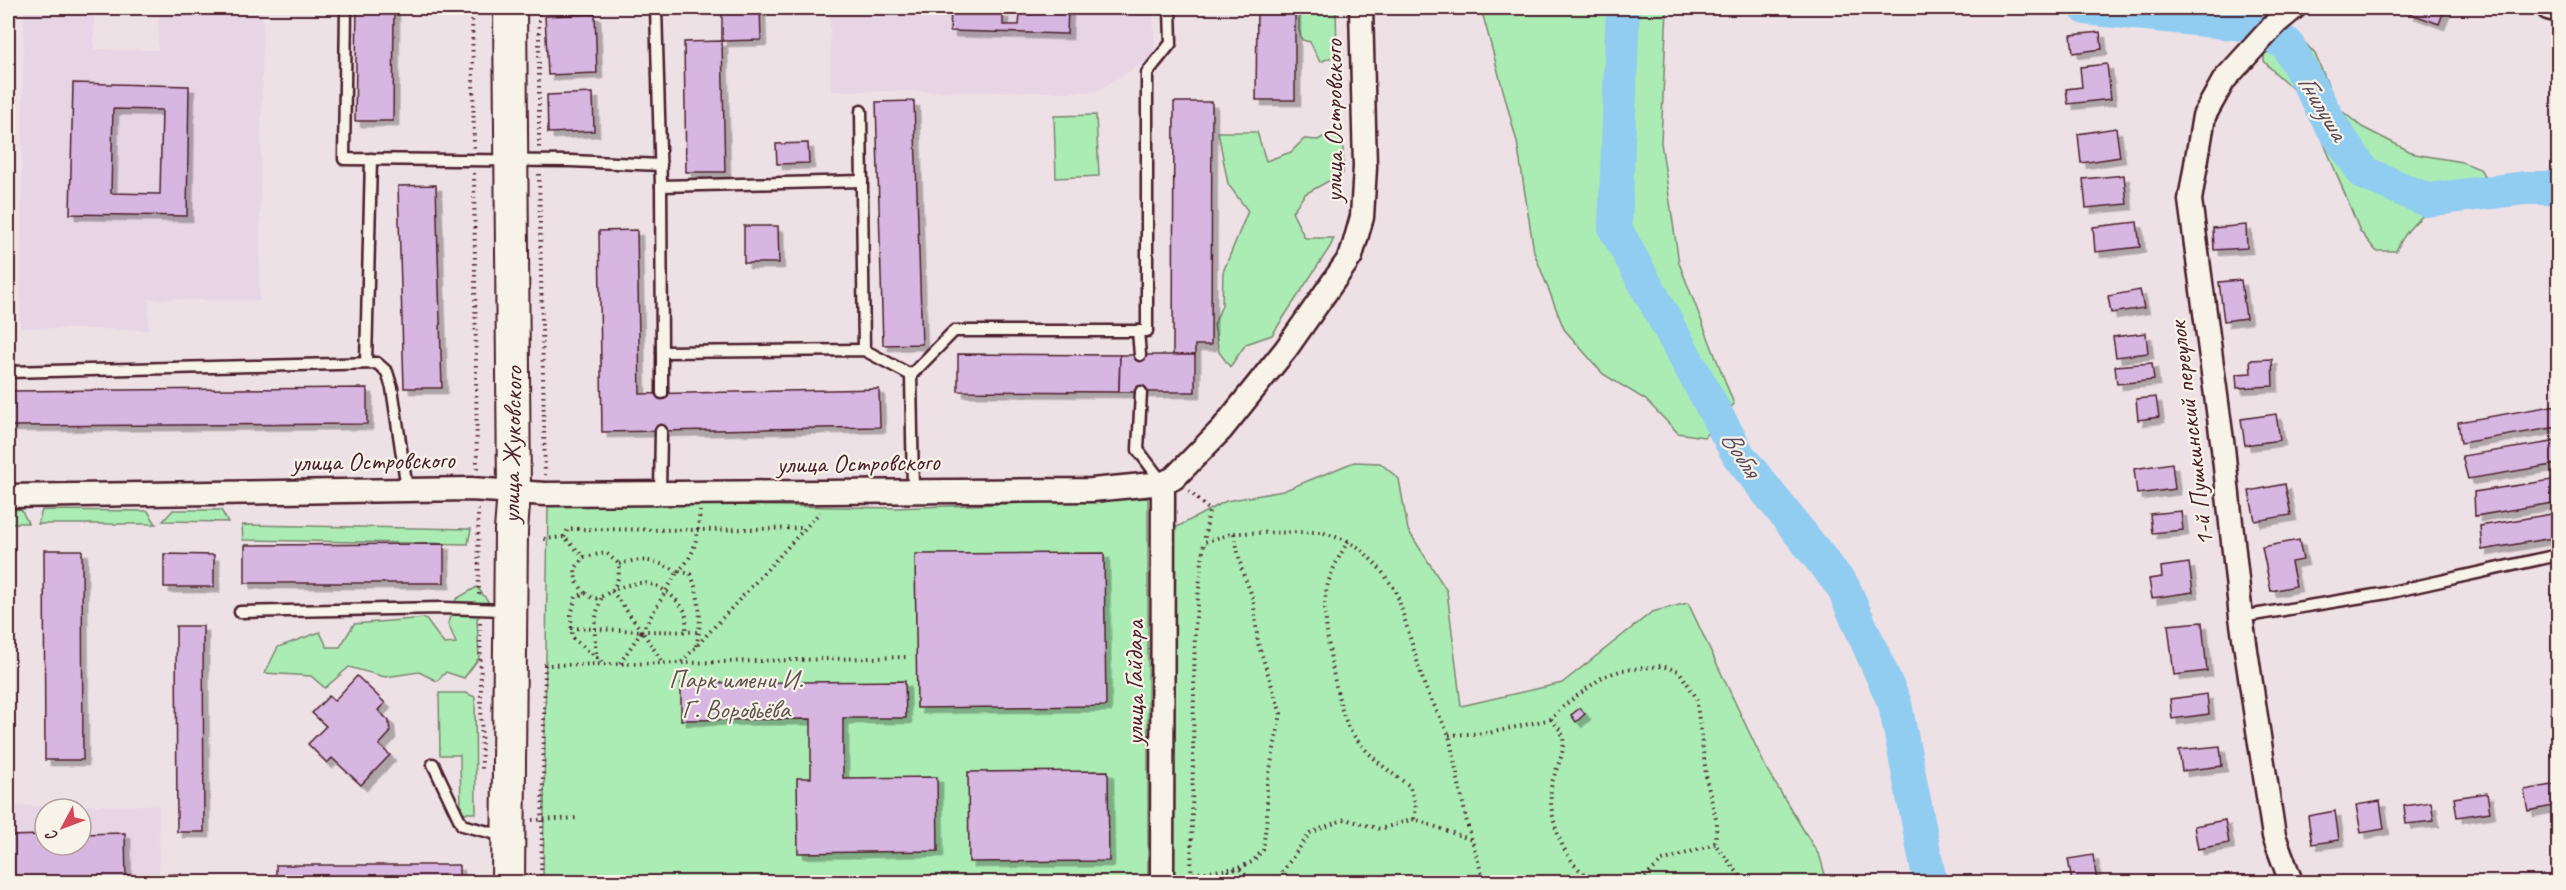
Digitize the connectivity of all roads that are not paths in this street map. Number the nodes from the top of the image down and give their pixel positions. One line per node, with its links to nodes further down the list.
1 (346, 8): 10 (lane)
2 (510, 8): 11 (street, улица Жуковского)
3 (656, 8): 12 (lane)
4 (1170, 8): 15 (lane)
5 (1361, 8): 25 (street, улица Островского)
6 (2294, 8): 34 (street, 1-й Пушкинский переулок)
7 (2548, 8): 8 (street)
8 (2559, 11)
9 (861, 111): 13 (lane)
10 (371, 159): 11 (lane); 19 (lane)
11 (525, 161): 12 (lane); 28 (street, улица Жуковского)
12 (661, 165): 14 (lane)
13 (862, 182): 14 (lane); 16 (lane)
14 (661, 186): 17 (lane)
15 (1138, 331): 18 (lane); 21 (lane)
16 (864, 350): 17 (lane); 21 (lane)
17 (662, 352): 23 (lane)
18 (1140, 355)
19 (366, 363): 20 (lane); 26 (lane)
20 (8, 372)
21 (911, 375): 27 (lane)
22 (1141, 392): 25 (lane)
23 (662, 393)
24 (661, 431): 29 (lane)
25 (1168, 480): 27 (street, улица Островского); 38 (street, улица Гайдара)
26 (407, 489): 28 (street, улица Островского); 30 (street, улица Островского)
27 (913, 491): 29 (street, улица Островского)
28 (514, 493): 29 (street, улица Островского); 32 (street, улица Жуковского)
29 (660, 494)
30 (8, 496)
31 (2559, 555): 34 (lane)
32 (511, 610): 33 (lane); 36 (street, улица Жуковского)
33 (240, 612)
34 (2241, 617): 39 (street, 1-й Пушкинский переулок)
35 (433, 764): 36 (lane)
36 (517, 829): 37 (street, улица Жуковского)
37 (508, 882)
38 (1162, 882)
39 (2291, 882)

